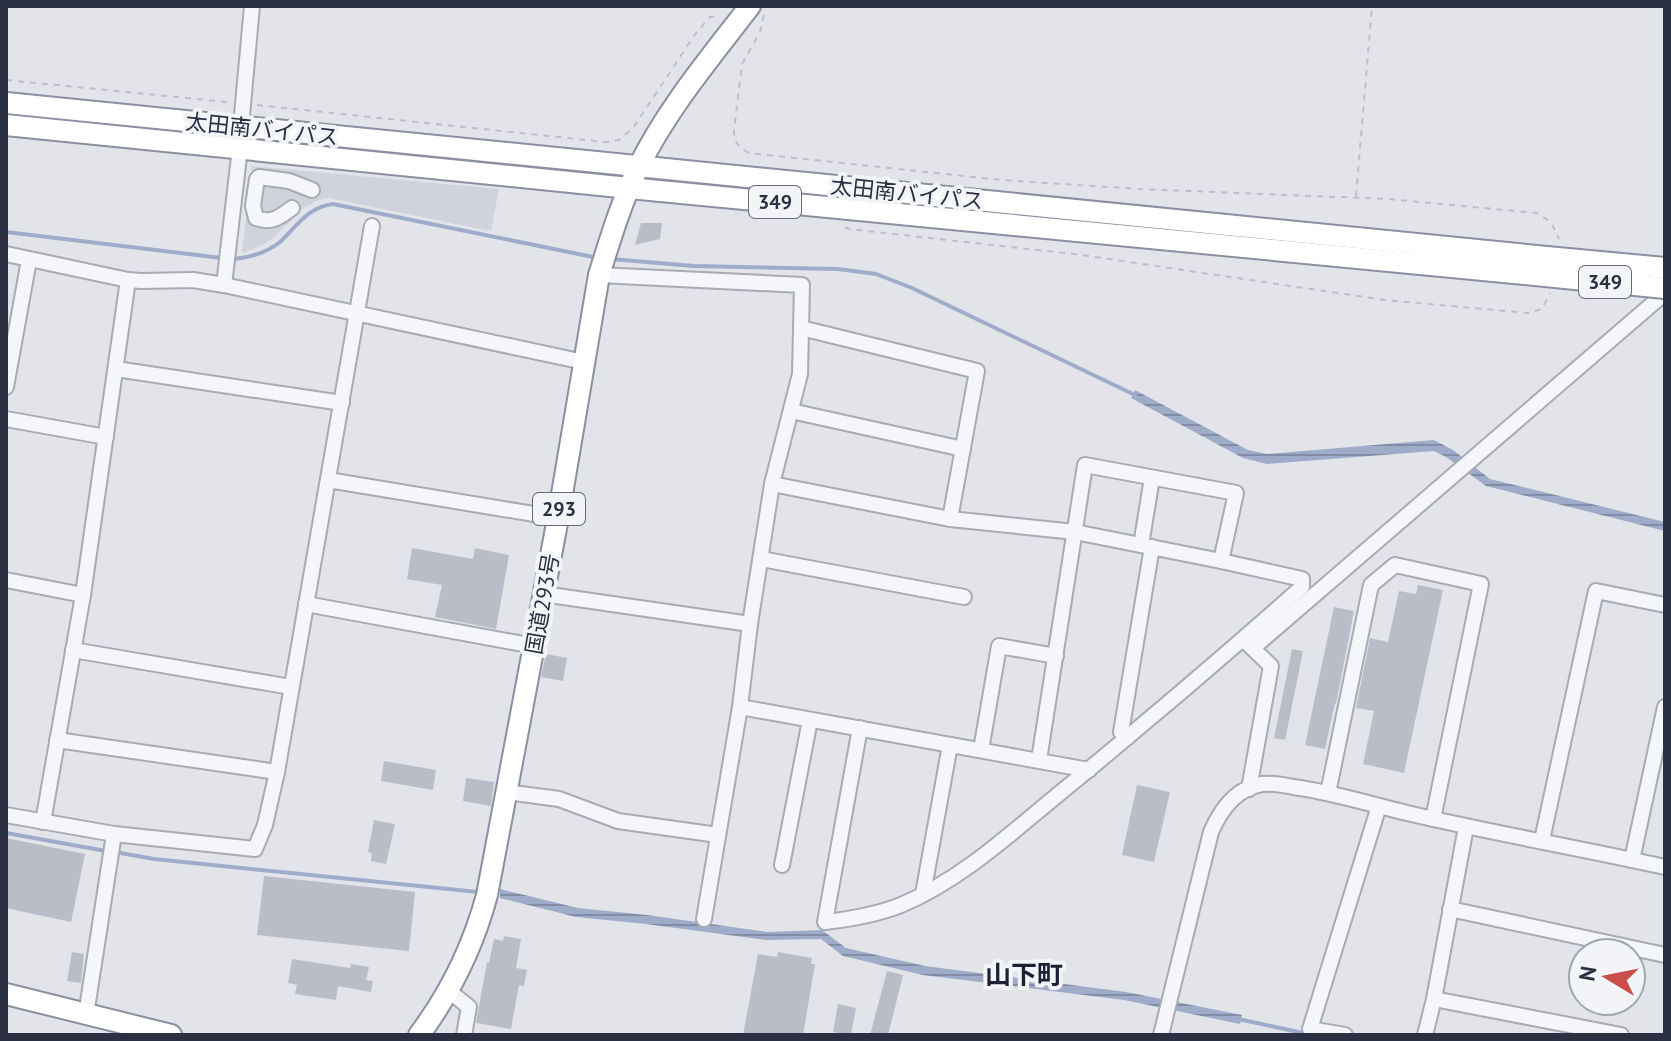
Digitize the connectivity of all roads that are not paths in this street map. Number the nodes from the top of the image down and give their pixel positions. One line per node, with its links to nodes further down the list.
1 (252, 6): 5 (street)
2 (744, 13): 7 (highway, 国道293号 / 293)
3 (6, 103): 5 (highway, 太田南バイパス / 349)
4 (6, 125): 6 (highway, 太田南バイパス / 349)
5 (241, 126): 7 (highway, 太田南バイパス / 349)
6 (240, 148): 8 (highway, 太田南バイパス / 349); 18 (street)
7 (638, 167): 8 (highway, 国道293号 / 293); 14 (highway, 太田南バイパス / 349)
8 (629, 188): 14 (highway, 太田南バイパス / 349); 16 (highway, 国道293号 / 293)
9 (312, 190): 10 (street)
10 (292, 208)
11 (372, 226): 20 (street)
12 (6, 254): 13 (street)
13 (29, 260): 17 (street); 24 (street)
14 (1546, 266): 15 (highway, 太田南バイパス / 349, bridge); 19 (highway, 太田南バイパス / 349, bridge)
15 (1665, 268)
16 (599, 275): 21 (street); 22 (highway, 国道293号 / 293)
17 (128, 280): 18 (street); 23 (street)
18 (224, 285): 20 (street)
19 (1665, 290): 46 (street)
20 (357, 314): 22 (street); 25 (street)
21 (801, 328): 26 (street); 29 (street)
22 (584, 362): 33 (highway, 国道293号 / 293)
23 (116, 369): 25 (street); 28 (street)
24 (6, 387)
25 (342, 403): 31 (street)
26 (791, 411): 29 (street); 32 (street)
27 (6, 419): 28 (street)
28 (106, 437): 41 (street)
29 (963, 449): 34 (street)
30 (1152, 478): 35 (street); 36 (street); 38 (street)
31 (328, 480): 33 (street); 43 (street)
32 (772, 484): 34 (street); 37 (street)
33 (558, 518): 40 (highway, 国道293号 / 293)
34 (950, 519): 35 (street)
35 (1075, 532): 36 (street); 49 (street)
36 (1146, 546): 38 (street); 55 (street)
37 (761, 559): 42 (street); 45 (street)
38 (1221, 561): 46 (street)
39 (6, 580): 41 (street)
40 (543, 594): 45 (street); 47 (highway, 国道293号 / 293)
41 (83, 595): 48 (street)
42 (964, 597)
43 (306, 604): 47 (street); 50 (street)
44 (1665, 605): 72 (street)
45 (750, 624): 51 (street)
46 (1248, 644): 55 (street); 62 (street)
47 (534, 646): 63 (highway, 国道293号 / 293)
48 (73, 650): 50 (street); 56 (street)
49 (1056, 656): 58 (street); 59 (street)
50 (291, 687): 61 (street)
51 (740, 707): 53 (street); 71 (street)
52 (1665, 707): 73 (street)
53 (810, 720): 54 (street); 74 (street)
54 (860, 728): 57 (street); 76 (street)
55 (1128, 737): 60 (street)
56 (57, 740): 61 (street); 68 (street)
57 (950, 745): 58 (street); 76 (street)
58 (981, 750): 59 (street)
59 (1039, 760): 60 (street)
60 (1089, 770): 76 (street)
61 (277, 772): 70 (street)
62 (1249, 789): 64 (street); 87 (street)
63 (506, 792): 71 (street); 80 (highway, 国道293号 / 293)
64 (1328, 793): 65 (street); 67 (street)
65 (1379, 806): 67 (street); 88 (street)
66 (6, 815): 68 (street)
67 (1433, 819): 69 (street)
68 (43, 822): 70 (street)
69 (1466, 827): 72 (street); 77 (street)
70 (114, 834): 83 (street)
71 (718, 835): 78 (street)
72 (1542, 840): 73 (street)
73 (1632, 860): 75 (street)
74 (782, 865)
75 (1665, 867)
76 (923, 894)
77 (1450, 909): 79 (street); 82 (street)
78 (704, 919)
79 (1665, 955)
80 (449, 991): 85 (highway, 国道293号 / 293); 86 (street)
81 (6, 994): 83 (highway)
82 (1434, 999): 89 (street); 90 (street)
83 (86, 1015): 84 (highway)
84 (171, 1035)
85 (419, 1035)
86 (464, 1035)
87 (1161, 1035)
88 (1345, 1035)
89 (1425, 1035)
90 (1621, 1035)

